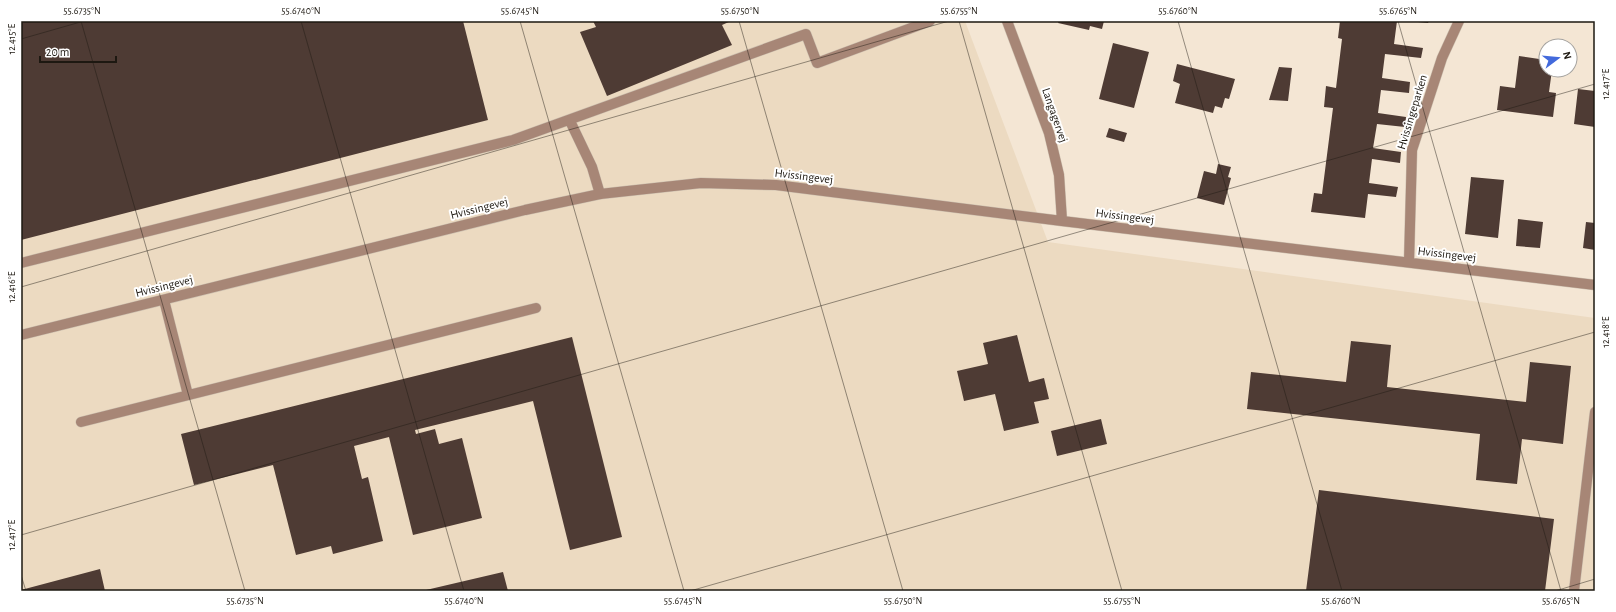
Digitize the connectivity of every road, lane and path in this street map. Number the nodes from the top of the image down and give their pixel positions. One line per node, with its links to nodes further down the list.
1 (930, 21): 4 (street)
2 (1007, 21): 6 (street, Langagervej)
3 (1459, 21): 7 (street, Hvissingeparken)
4 (570, 121): 5 (street); 8 (street)
5 (600, 194): 6 (street, Hvissingevej); 10 (street, Hvissingevej)
6 (1062, 221): 7 (street, Hvissingevej)
7 (1409, 262): 9 (street, Hvissingevej)
8 (21, 263)
9 (1595, 285)
10 (164, 300): 12 (street, Hvissingevej); 13 (street)
11 (536, 308): 13 (street)
12 (21, 335)
13 (188, 395): 15 (street)
14 (1595, 412): 16 (street)
15 (81, 422)
16 (1574, 591)

